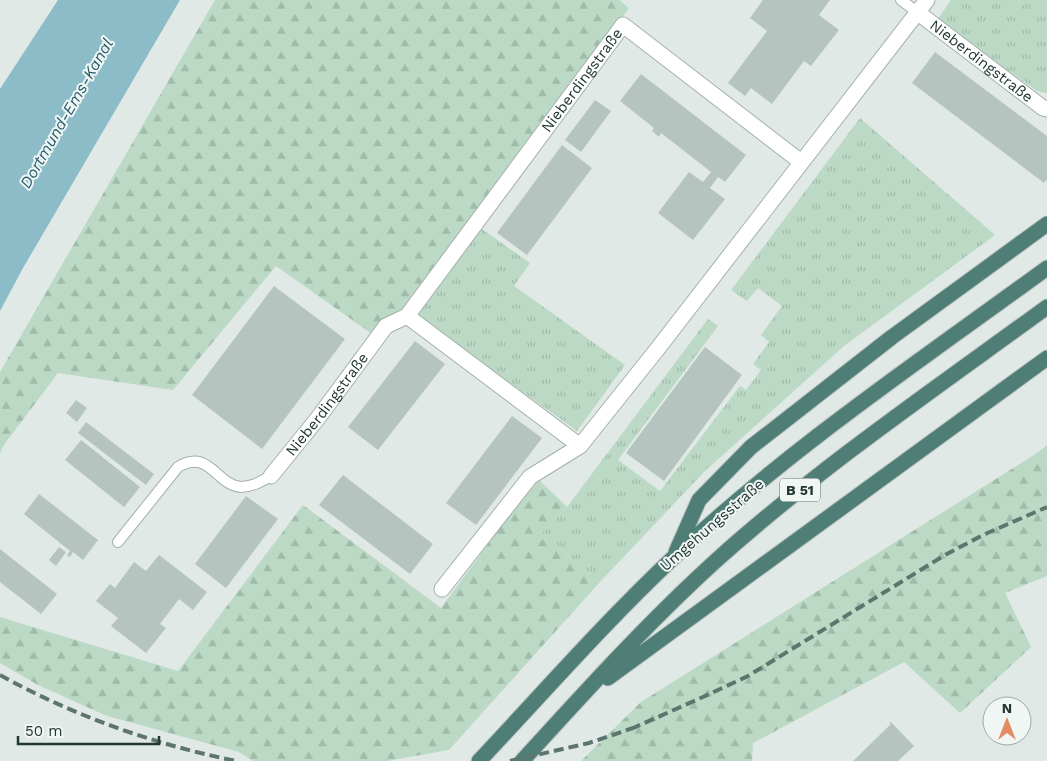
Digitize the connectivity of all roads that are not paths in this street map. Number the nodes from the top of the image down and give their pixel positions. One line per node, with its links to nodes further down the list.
1 (901, 0): 2 (lane)
2 (922, 6): 3 (street, Nieberdingstraße); 4 (street, Nieberdingstraße)
3 (1047, 109)
4 (801, 162): 8 (street, Nieberdingstraße); 10 (street, Nieberdingstraße)
5 (1047, 224): 13 (highway, B 51)
6 (1047, 268): 13 (highway, Umgehungsstraße / B 51)
7 (1047, 307): 15 (highway, Umgehungsstraße / B 51)
8 (407, 316): 10 (street); 11 (street, Nieberdingstraße)
9 (1047, 358): 15 (highway, B 51)
10 (580, 446): 14 (street, Nieberdingstraße)
11 (271, 476): 12 (lane)
12 (118, 542)
13 (673, 558): 16 (highway, Umgehungsstraße / B 51)
14 (442, 589)
15 (576, 701): 17 (highway, Umgehungsstraße / B 51)
16 (479, 761)
17 (522, 761)

